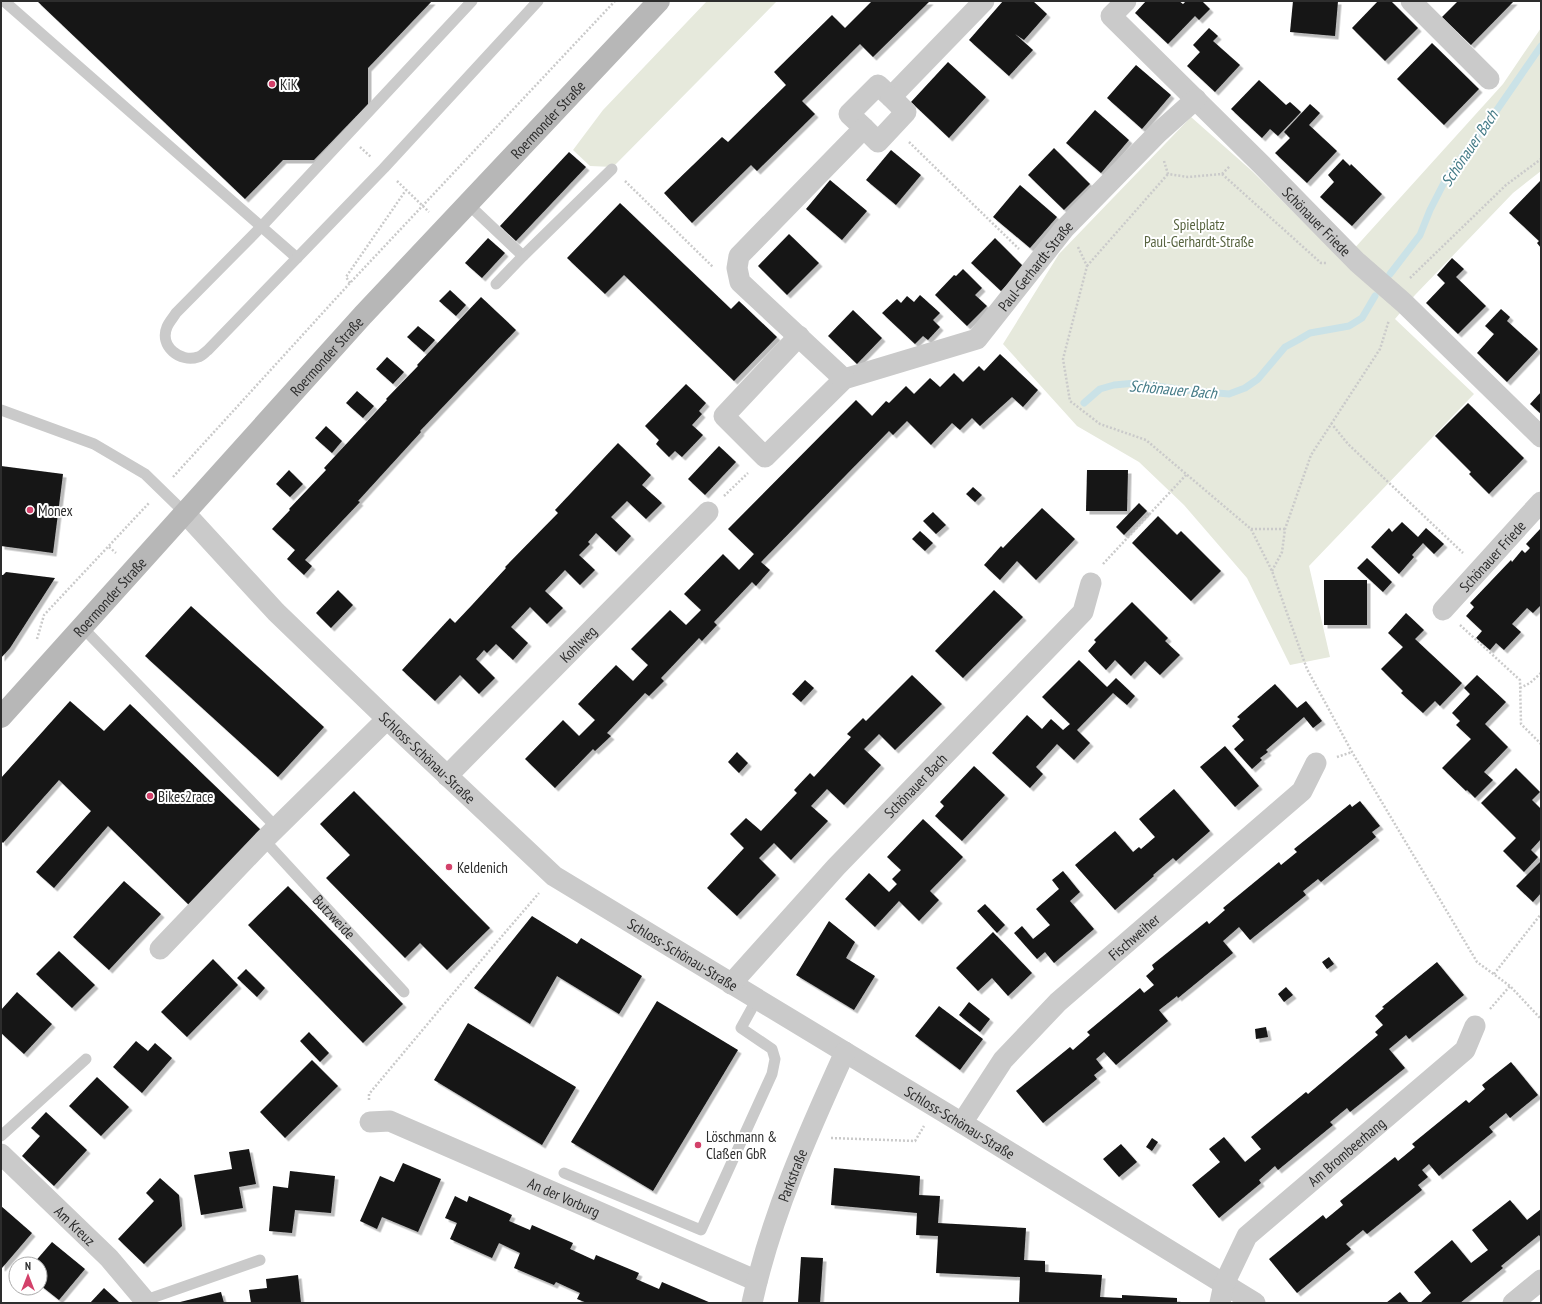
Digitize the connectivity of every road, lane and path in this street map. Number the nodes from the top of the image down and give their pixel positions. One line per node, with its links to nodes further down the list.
1 (4, 1): 20 (lane)
2 (472, 1): 20 (lane)
3 (538, 1): 23 (lane)
4 (615, 1): 19 (path)
5 (659, 1): 18 (main road, Roermonder Straße)
6 (984, 1): 10 (street)
7 (1126, 1): 11 (street, Schönauer Friede)
8 (1411, 1): 9 (street)
9 (1489, 79)
10 (891, 97): 12 (street); 13 (street)
11 (1196, 99): 14 (street, Paul-Gerhardt-Straße); 24 (street, Schönauer Friede)
12 (893, 126): 13 (street); 25 (path)
13 (864, 128): 27 (street)
14 (1158, 133): 17 (path); 21 (street, Paul-Gerhardt-Straße)
15 (1541, 160): 30 (path)
16 (612, 169): 22 (lane); 27 (path)
17 (1168, 174): 24 (path); 26 (path)
18 (468, 204): 22 (lane); 40 (main road, Roermonder Straße)
19 (423, 205): 28 (path); 28 (path)
20 (262, 226): 23 (lane); 23 (lane)
21 (1064, 229): 25 (street, Paul-Gerhardt-Straße); 26 (path)
22 (522, 256): 29 (lane)
23 (297, 258)
24 (1357, 262): 30 (street, Schönauer Friede)
25 (1036, 266): 32 (street, Paul-Gerhardt-Straße)
26 (1087, 266): 37 (path)
27 (737, 268): 31 (street)
28 (350, 284): 38 (path)
29 (496, 284)
30 (1398, 298): 34 (path); 35 (street, Schönauer Friede)
31 (799, 336): 32 (street); 36 (street)
32 (844, 378): 36 (street, Paul-Gerhardt-Straße)
33 (1, 410): 38 (lane)
34 (1331, 423): 43 (path); 44 (path)
35 (1541, 437)
36 (765, 456): 41 (path)
37 (1186, 475): 42 (path); 46 (path)
38 (161, 489): 40 (lane); 49 (path)
39 (1541, 502): 44 (street, Schönauer Friede)
40 (184, 512): 48 (main road, Roermonder Straße); 53 (street, Schloss-Schönau-Straße)
41 (708, 512): 56 (street, Kohlweg)
42 (1251, 530): 43 (path); 45 (path)
43 (1285, 530): 45 (path)
44 (1480, 569): 47 (street, Schönauer Friede)
45 (1272, 571): 61 (path)
46 (1090, 583): 62 (street, Schönauer Bach)
47 (1443, 610): 51 (path)
48 (82, 627): 52 (main road, Roermonder Straße); 57 (lane, Butzweide)
49 (36, 643)
50 (1541, 673): 51 (path)
51 (1520, 688): 54 (path)
52 (1, 717)
53 (387, 719): 56 (street, Schloss-Schönau-Straße); 57 (street)
54 (1541, 744)
55 (1316, 763): 72 (street, Fischweiher)
56 (447, 776): 58 (street, Schloss-Schönau-Straße)
57 (270, 834): 60 (street); 64 (lane, Butzweide)
58 (554, 876): 62 (street, Schloss-Schönau-Straße); 71 (path)
59 (1541, 914): 61 (path)
60 (160, 949)
61 (1494, 974): 63 (path)
62 (731, 984): 65 (street, Schloss-Schönau-Straße)
63 (1510, 986): 66 (path); 67 (path)
64 (404, 992)
65 (757, 999): 68 (street, Schloss-Schönau-Straße); 76 (lane)
66 (1541, 1020)
67 (1475, 1026): 80 (street, Am Brombeerhang)
68 (845, 1052): 70 (street, Schloss-Schönau-Straße); 74 (street, Parkstraße)
69 (86, 1059): 73 (lane)
70 (936, 1107): 72 (street, Schloss-Schönau-Straße); 74 (path)
71 (370, 1122): 79 (street, An der Vorburg)
72 (962, 1123): 80 (street, Schloss-Schönau-Straße)
73 (1, 1136)
74 (807, 1137): 79 (street, Parkstraße)
75 (1, 1154): 81 (street, Am Kreuz)
76 (564, 1173)
77 (260, 1260): 81 (lane, Am Kreuz)
78 (1541, 1280): 84 (street)
79 (757, 1281): 82 (street, Parkstraße)
80 (1222, 1293): 83 (street, Schloss-Schönau-Straße)
81 (146, 1302)
82 (752, 1303)
83 (1255, 1303)
84 (1513, 1303)

